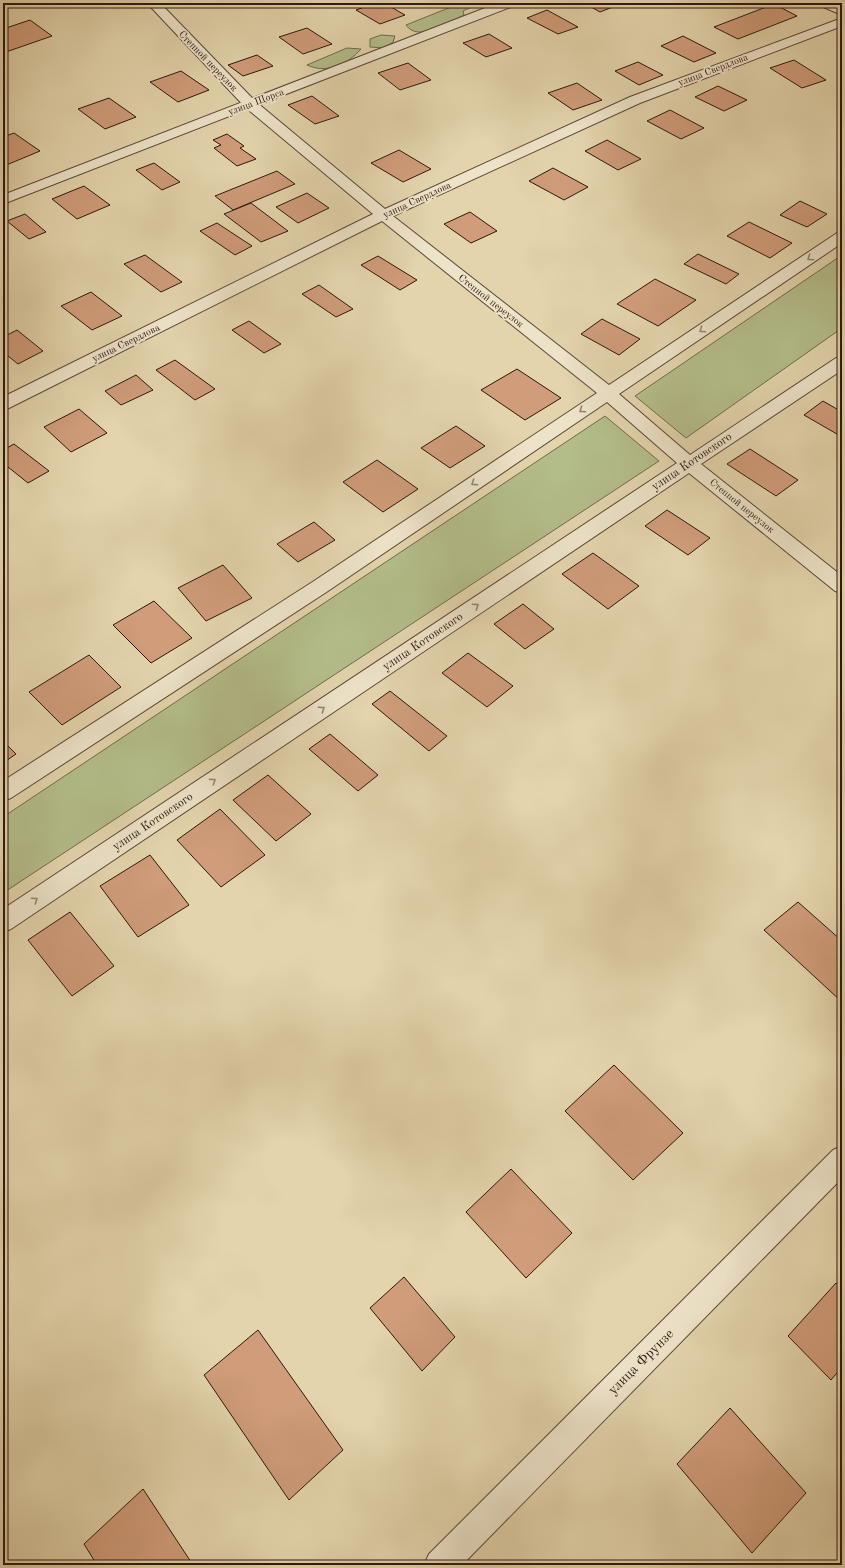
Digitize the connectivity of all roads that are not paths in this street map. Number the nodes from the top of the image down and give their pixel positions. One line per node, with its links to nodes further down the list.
1 (153, 3): 6 (street, Степной переулок)
2 (509, 3): 6 (street, улица Щорса)
3 (825, 3): 4 (street)
4 (842, 11)
5 (842, 22): 8 (street, улица Свердлова)
6 (250, 104): 7 (street, улица Щорса); 8 (street, Степной переулок)
7 (3, 200)
8 (383, 215): 11 (street, Степной переулок); 12 (street, улица Свердлова)
9 (842, 236): 11 (street, one-way to 11)
10 (842, 362): 13 (street, улица Котовского)
11 (608, 393): 13 (street, Степной переулок); 15 (street, one-way to 15)
12 (3, 404)
13 (689, 464): 14 (street, Степной переулок); 16 (street, улица Котовского, one-way to 13)
14 (842, 586)
15 (3, 792)
16 (3, 922)
17 (842, 1159): 18 (street, улица Фрунзе)
18 (440, 1565)

